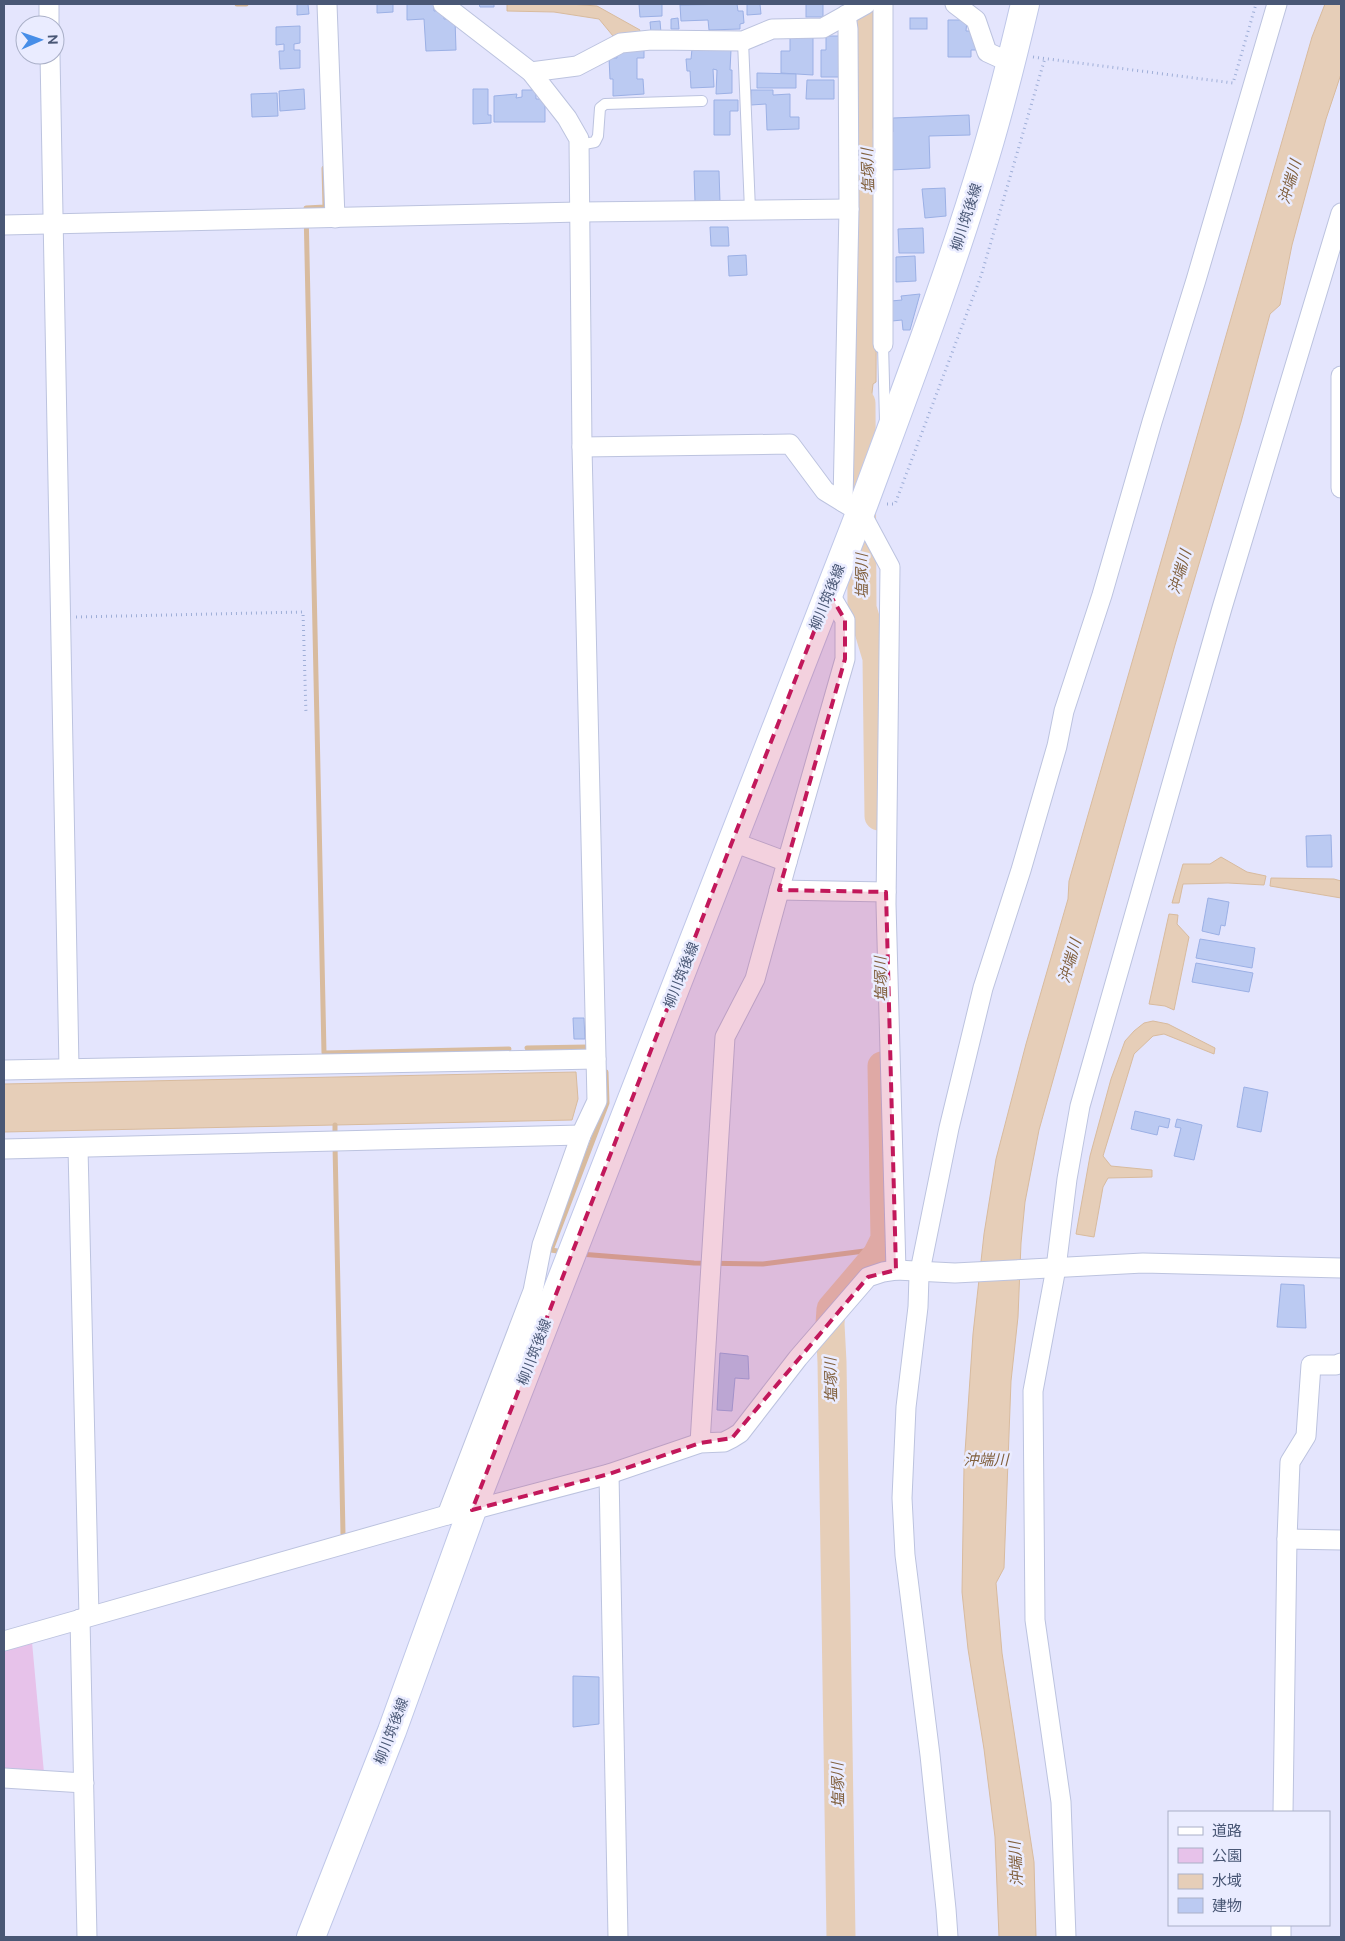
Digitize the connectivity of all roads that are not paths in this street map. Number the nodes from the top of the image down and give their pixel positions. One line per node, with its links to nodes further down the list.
1 (327, 4): 18 (street)
2 (443, 4): 11 (street)
3 (883, 4): 21 (street)
4 (955, 4): 9 (street)
5 (1025, 4): 9 (main road, 柳川筑後線)
6 (1277, 4): 41 (street)
7 (854, 10): 8 (street); 14 (street)
8 (743, 41): 11 (street); 15 (lane)
9 (1012, 59): 23 (main road, 柳川筑後線)
10 (50, 65): 19 (street)
11 (531, 72): 13 (street)
12 (702, 101): 13 (lane)
13 (579, 145): 16 (street)
14 (849, 209): 15 (street); 26 (street)
15 (750, 210): 16 (street)
16 (580, 212): 18 (street); 24 (street)
17 (1341, 213): 38 (street)
18 (335, 218): 19 (street)
19 (52, 224): 20 (street); 33 (street)
20 (4, 225)
21 (883, 344): 23 (lane)
22 (1341, 376): 25 (street)
23 (885, 446): 26 (main road, 柳川筑後線)
24 (582, 447): 26 (street); 32 (street)
25 (1341, 488)
26 (856, 506): 27 (main road, 柳川筑後線); 31 (street)
27 (829, 593): 28 (main road, 柳川筑後線); 29 (street)
28 (733, 842): 29 (street); 45 (main road, 柳川筑後線)
29 (787, 862): 30 (street)
30 (779, 890): 31 (street); 43 (street)
31 (886, 892): 40 (street)
32 (596, 1059): 33 (street); 35 (street)
33 (69, 1068): 34 (street)
34 (4, 1070)
35 (581, 1135): 36 (street); 45 (street)
36 (78, 1148): 37 (street); 48 (street)
37 (4, 1149)
38 (1056, 1268): 39 (street); 41 (street); 57 (street)
39 (1341, 1268)
40 (896, 1270): 41 (street); 43 (street)
41 (920, 1271): 56 (street)
42 (1341, 1363): 46 (street)
43 (700, 1443): 44 (street)
44 (609, 1474): 45 (street); 55 (street)
45 (460, 1512): 48 (street); 54 (main road, 柳川筑後線)
46 (1287, 1539): 47 (street); 52 (street)
47 (1341, 1540)
48 (85, 1618): 49 (street); 51 (street)
49 (4, 1641)
50 (4, 1778): 51 (street)
51 (84, 1783): 53 (street)
52 (1283, 1811)
53 (88, 1937)
54 (311, 1937)
55 (618, 1937)
56 (948, 1937)
57 (1066, 1937)

